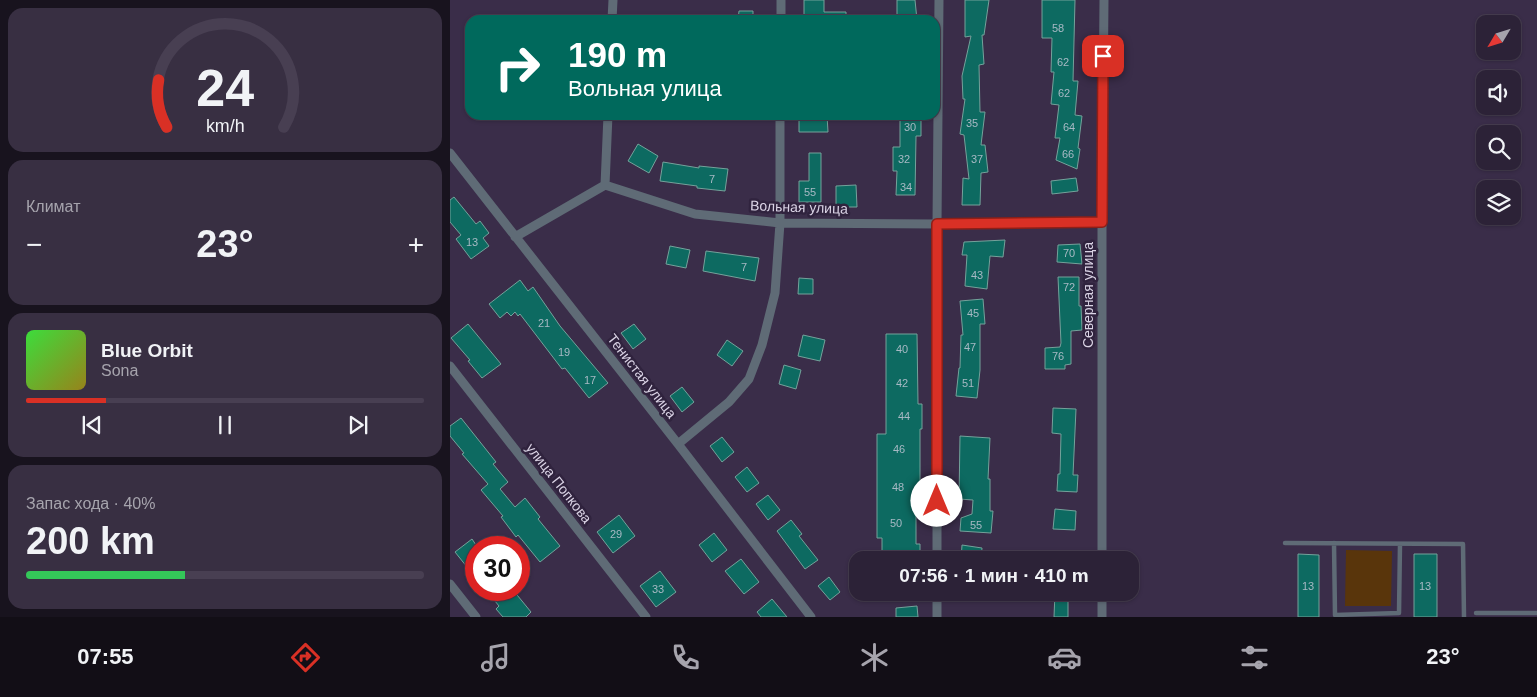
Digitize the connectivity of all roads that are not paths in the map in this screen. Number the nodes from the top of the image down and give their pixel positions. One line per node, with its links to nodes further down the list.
1 (613, 0): 5 (street)
2 (781, 0): 6 (street)
3 (939, 0): 7 (street)
4 (1104, 0): 13 (street, Северная улица)
5 (612, 15)
6 (781, 15)
7 (939, 15)
8 (608, 120): 12 (street)
9 (780, 120): 14 (street)
10 (938, 120): 15 (street)
11 (450, 153): 16 (street, Тенистая улица)
12 (605, 185): 14 (street, Вольная улица); 16 (street)
13 (1102, 222): 15 (street, Вольная улица); 23 (street, Северная улица)
14 (780, 223): 15 (street, Вольная улица); 18 (street)
15 (937, 224): 22 (street)
16 (515, 237): 18 (street, Тенистая улица)
17 (450, 366): 30 (street, улица Попкова)
18 (678, 444): 31 (street, Тенистая улица)
19 (1285, 543): 20 (lane)
20 (1334, 543): 21 (lane); 21 (lane)
21 (1400, 544): 34 (lane)
22 (937, 551)
23 (1102, 551)
24 (450, 584): 29 (street)
25 (936, 601): 32 (street)
26 (1102, 601): 33 (street)
27 (1476, 613): 28 (lane)
28 (1537, 613)
29 (476, 617)
30 (646, 617)
31 (811, 617)
32 (936, 617)
33 (1102, 617)
34 (1464, 617)

